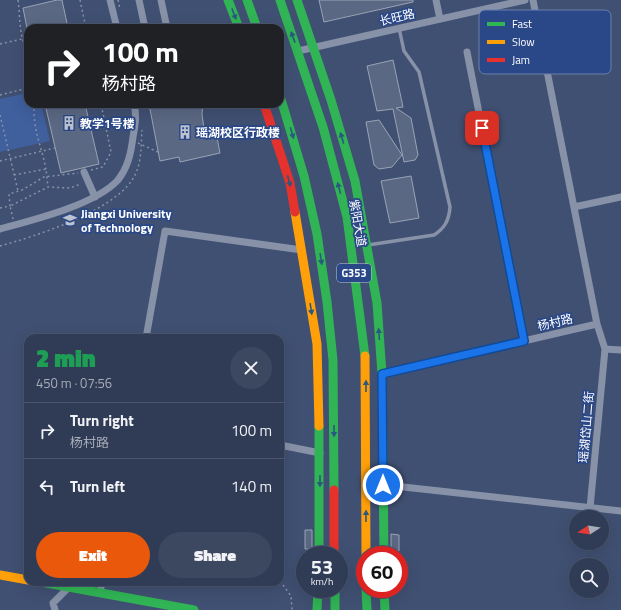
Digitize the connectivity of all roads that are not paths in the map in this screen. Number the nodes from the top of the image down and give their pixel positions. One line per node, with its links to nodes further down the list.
1 (110, 0): 15 (street)
2 (139, 0): 16 (street)
3 (161, 0): 17 (street)
4 (228, 0): 18 (main road, one-way to 18)
5 (247, 0): 19 (main road)
6 (280, 0): 22 (main road, 紫阳大道 / G353, one-way to 6)
7 (297, 0): 21 (main road)
8 (436, 0): 14 (street)
9 (525, 0): 12 (street, 长旺路)
10 (533, 0): 13 (street)
11 (479, 10): 14 (street, 长旺路)
12 (480, 10)
13 (535, 10)
14 (440, 19): 20 (street, 长旺路)
15 (116, 24)
16 (144, 24)
17 (166, 24)
18 (237, 24)
19 (256, 24)
20 (399, 28): 21 (street, 长旺路); 33 (lane)
21 (314, 48): 22 (street, 长旺路); 33 (main road, one-way to 21)
22 (298, 51): 43 (main road, 紫阳大道 / G353, one-way to 22)
23 (467, 52): 37 (street)
24 (548, 74): 31 (street)
25 (135, 108): 29 (street)
26 (265, 108): 34 (main road, one-way to 34)
27 (284, 108): 48 (main road, G353, one-way to 48)
28 (84, 172): 29 (street)
29 (95, 197): 32 (street)
30 (621, 197): 31 (street)
31 (574, 207): 35 (street)
32 (0, 229)
33 (366, 245): 40 (main road, one-way to 33)
34 (302, 250): 36 (street); 42 (main road, one-way to 42)
35 (597, 324): 37 (street, 杨村路); 38 (street)
36 (147, 334)
37 (524, 341): 40 (street, 杨村路)
38 (605, 349): 39 (street); 45 (street, 瑶湖岱山二街)
39 (621, 350)
40 (382, 374): 44 (main road)
41 (284, 446): 42 (street)
42 (320, 453): 47 (main road, one-way to 47)
43 (367, 483): 44 (street); 49 (main road, 紫阳大道 / G353, one-way to 43)
44 (383, 485): 45 (street); 50 (main road)
45 (590, 508): 46 (street)
46 (621, 511)
47 (319, 546)
48 (334, 546)
49 (366, 546)
50 (384, 546)
51 (0, 575): 52 (main road)
52 (24, 579)
53 (63, 586): 55 (main road)
54 (101, 586): 56 (street)
55 (69, 587): 56 (main road); 61 (street)
56 (100, 592): 62 (main road)
57 (318, 598): 63 (main road)
58 (335, 598): 64 (main road)
59 (366, 598): 65 (main road)
60 (384, 598): 66 (main road)
61 (55, 610)
62 (194, 610)
63 (317, 610)
64 (335, 610)
65 (367, 610)
66 (385, 610)

